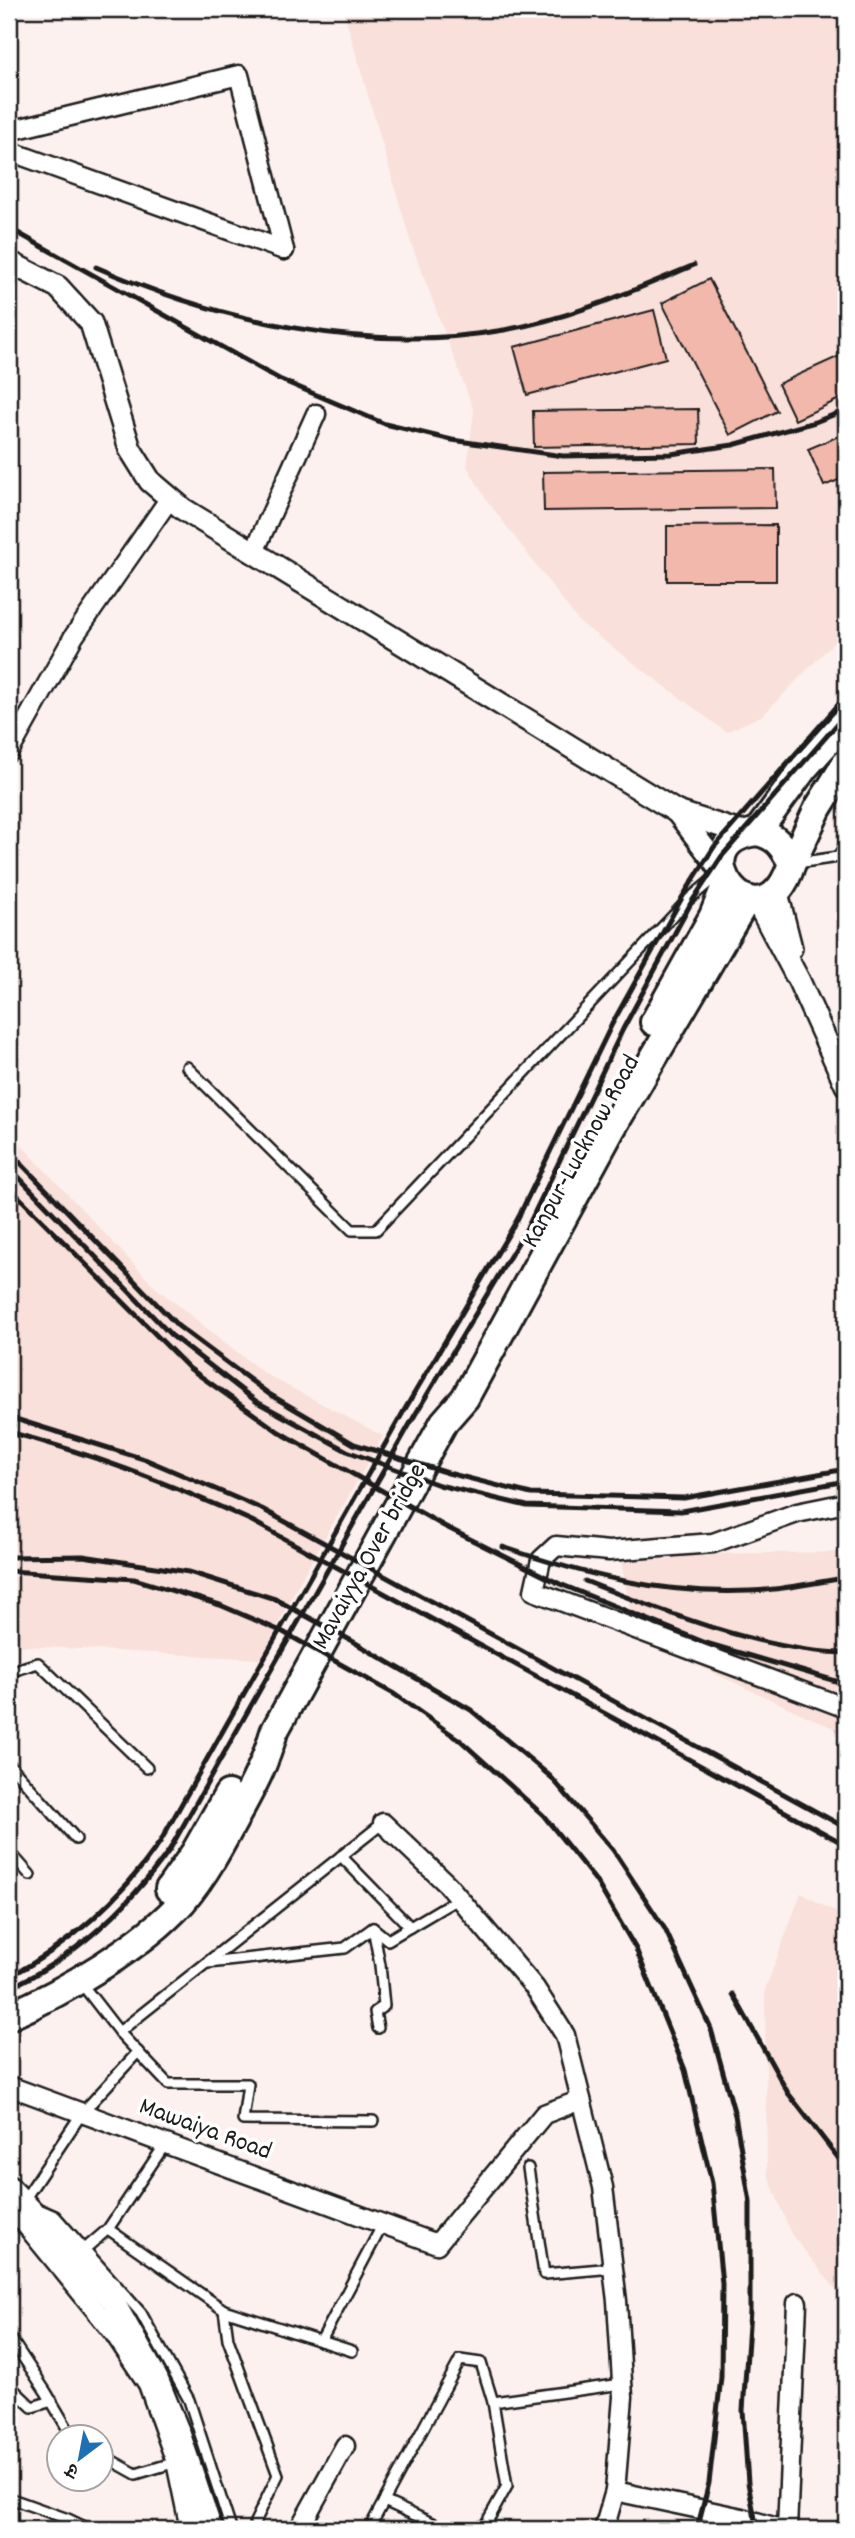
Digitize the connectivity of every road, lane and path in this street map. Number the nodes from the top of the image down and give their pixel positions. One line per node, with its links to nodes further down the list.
1 (9, 131): 2 (street)
2 (9, 151)
3 (9, 262): 5 (street)
4 (316, 414): 6 (street)
5 (170, 498): 6 (street); 8 (street)
6 (254, 552): 10 (street)
7 (846, 721): 11 (main road, Kanpur-Lucknow Road)
8 (9, 752)
9 (846, 763): 13 (main road, Kanpur-Lucknow Road)
10 (677, 812): 11 (street); 14 (street)
11 (751, 833): 13 (main road); 14 (main road, Kanpur-Lucknow Road)
12 (846, 844): 13 (lane)
13 (792, 863): 14 (main road, Kanpur-Lucknow Road)
14 (746, 889): 15 (lane); 16 (street); 17 (main road, Kanpur-Lucknow Road)
15 (187, 1067)
16 (846, 1085)
17 (427, 1453): 21 (main road, Mavaiyya Over bridge)
18 (846, 1503): 20 (street)
19 (9, 1672): 23 (lane)
20 (846, 1708)
21 (274, 1732): 33 (main road); 34 (main road)
22 (9, 1764): 25 (lane)
23 (147, 1768)
24 (383, 1823): 27 (lane); 29 (street)
25 (76, 1839)
26 (9, 1851): 28 (lane)
27 (341, 1856): 30 (lane); 32 (lane)
28 (30, 1875)
29 (459, 1898): 30 (lane); 40 (street)
30 (410, 1927): 31 (lane)
31 (373, 1928): 32 (lane); 36 (lane)
32 (207, 1963): 37 (lane)
33 (78, 1979): 35 (main road); 37 (lane)
34 (9, 1999)
35 (9, 2016)
36 (378, 2028)
37 (120, 2032): 38 (lane)
38 (138, 2052): 41 (lane); 42 (lane)
39 (9, 2086): 41 (street, Mawaiya Road)
40 (581, 2099): 46 (street, Mawaiya Road); 49 (street)
41 (82, 2113): 43 (street, Mawaiya Road); 45 (lane)
42 (373, 2121)
43 (166, 2143): 46 (street, Mawaiya Road); 47 (lane)
44 (527, 2168): 49 (lane)
45 (13, 2202): 48 (lane); 62 (street); 70 (street)
46 (383, 2224): 53 (lane)
47 (108, 2229): 48 (lane); 51 (lane)
48 (86, 2248): 71 (lane)
49 (613, 2268): 55 (street)
50 (797, 2303): 78 (street)
51 (224, 2310): 53 (lane); 66 (lane)
52 (9, 2336): 57 (lane)
53 (321, 2341): 54 (lane)
54 (352, 2351)
55 (622, 2384): 58 (lane); 63 (street)
56 (9, 2385): 57 (lane)
57 (52, 2401): 59 (lane)
58 (492, 2402): 65 (lane); 75 (lane)
59 (64, 2422)
60 (345, 2446): 72 (street)
61 (116, 2462): 62 (lane)
62 (176, 2462): 69 (street)
63 (615, 2491): 67 (street); 76 (street)
64 (9, 2498): 68 (lane)
65 (384, 2501): 73 (lane); 74 (lane)
66 (255, 2522)
67 (743, 2524): 77 (street)
68 (89, 2529)
69 (190, 2529)
70 (211, 2529)
71 (231, 2529)
72 (299, 2529)
73 (369, 2529)
74 (445, 2529)
75 (483, 2529)
76 (604, 2529)
77 (780, 2529)
78 (787, 2529)

